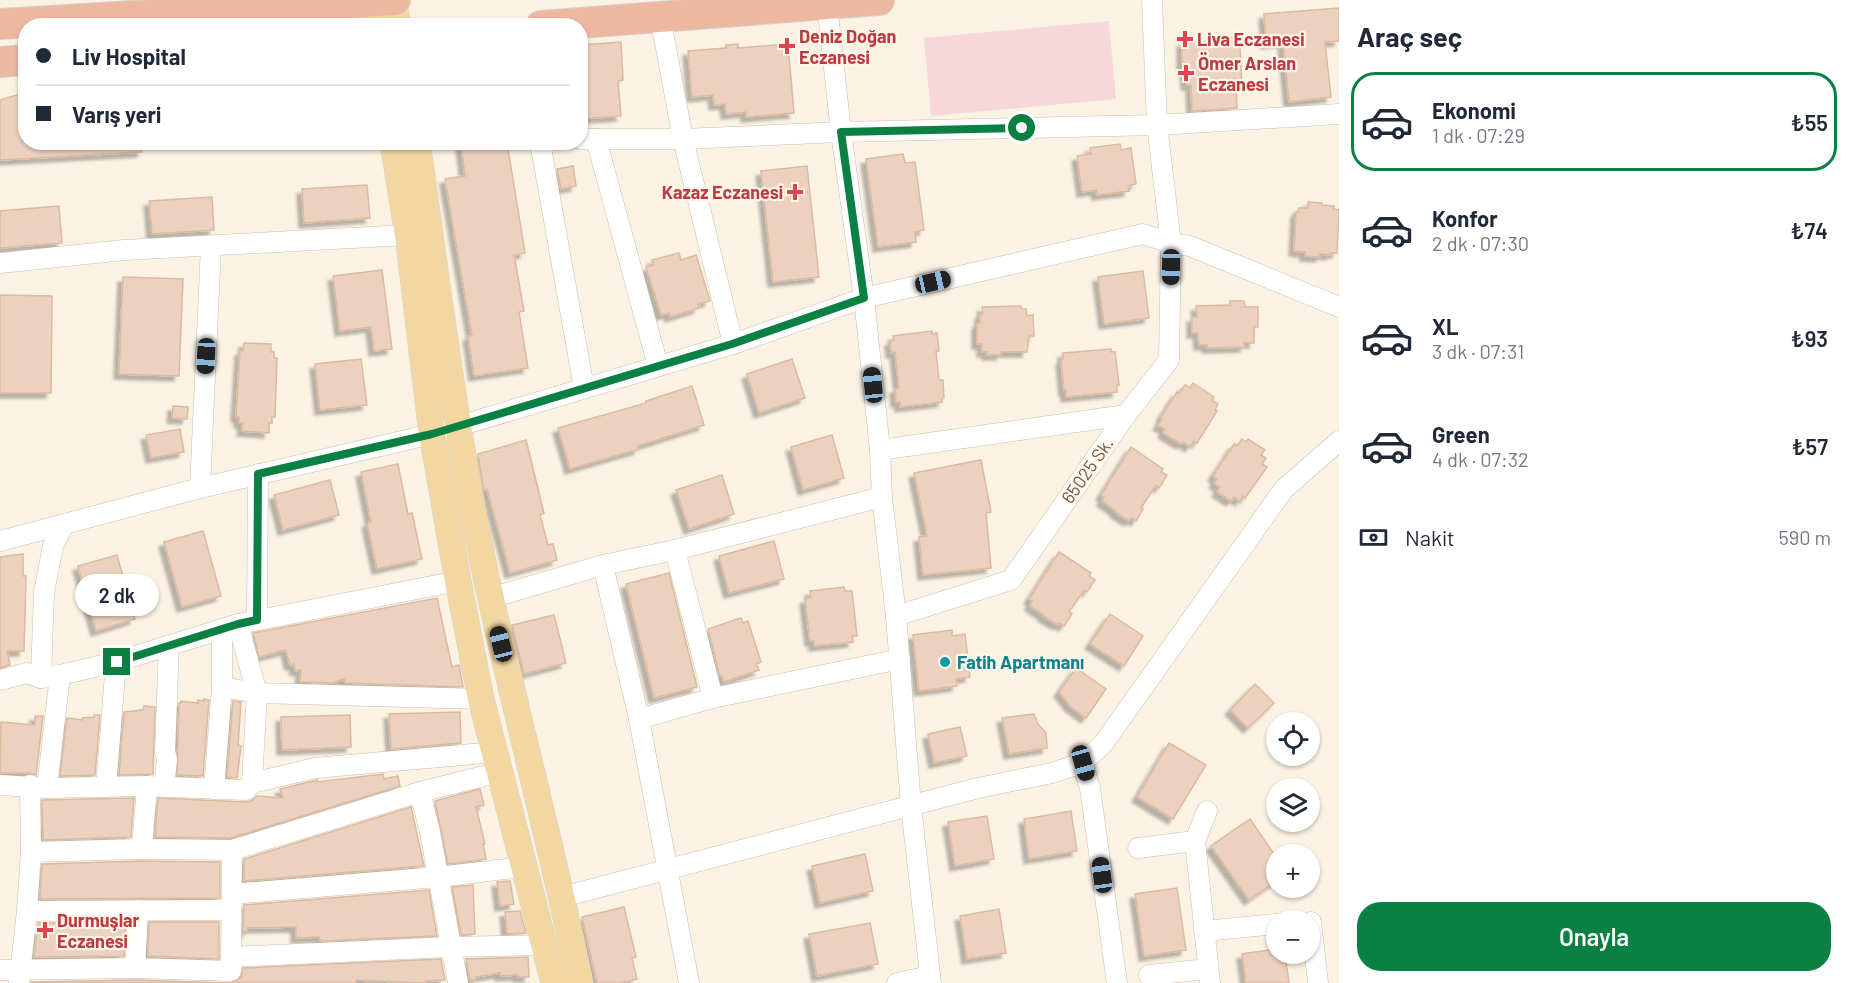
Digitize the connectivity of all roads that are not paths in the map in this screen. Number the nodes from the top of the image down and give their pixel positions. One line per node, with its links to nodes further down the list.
1 (879, 0): 5 (highway)
2 (1152, 0): 15 (street, 65025 Sk.)
3 (299, 3): 4 (highway); 7 (highway)
4 (382, 4): 8 (main road)
5 (827, 4): 6 (highway); 16 (street)
6 (660, 16): 9 (highway); 18 (street)
7 (85, 18)
8 (392, 18)
9 (588, 22)
10 (18, 23): 11 (highway)
11 (0, 24)
12 (18, 61): 13 (highway)
13 (0, 62)
14 (1339, 114): 15 (street)
15 (1157, 125): 16 (street); 23 (street, 65025 Sk.)
16 (841, 132): 18 (street); 26 (street)
17 (588, 139): 18 (street); 29 (street)
18 (683, 139): 28 (street)
19 (394, 150): 22 (main road)
20 (418, 150): 32 (main road)
21 (541, 150): 30 (street)
22 (408, 235): 24 (street); 33 (main road)
23 (1171, 243): 26 (street); 27 (street); 31 (street, 65025 Sk.)
24 (211, 246): 25 (street); 37 (street)
25 (0, 263)
26 (864, 298): 28 (street); 35 (street)
27 (1339, 307)
28 (732, 344): 29 (street)
29 (658, 366): 30 (street)
30 (584, 388): 32 (street)
31 (1126, 415): 35 (street); 45 (street, 65025 Sk.)
32 (457, 426): 33 (street); 44 (main road)
33 (432, 434): 36 (street); 43 (main road)
34 (1339, 441): 58 (street)
35 (880, 450): 38 (street)
36 (258, 474): 37 (street); 46 (street)
37 (200, 488): 39 (street)
38 (882, 497): 41 (street); 45 (street)
39 (64, 524): 40 (street); 50 (street)
40 (0, 541)
41 (675, 550): 42 (street); 54 (street)
42 (603, 565): 44 (street); 56 (street)
43 (458, 580): 46 (street); 55 (main road)
44 (490, 598): 76 (main road)
45 (896, 616): 48 (street)
46 (239, 624): 47 (street); 52 (street); 53 (street)
47 (169, 645): 49 (street); 62 (street)
48 (900, 659): 54 (street); 66 (street)
49 (117, 662): 50 (street); 63 (street)
50 (51, 676): 51 (street); 61 (street)
51 (0, 680)
52 (222, 687): 53 (street); 64 (street)
53 (257, 693): 55 (street); 59 (street)
54 (713, 698): 56 (street)
55 (482, 699): 57 (main road)
56 (639, 719): 74 (street)
57 (498, 762): 59 (street); 65 (street); 73 (main road)
58 (1083, 763): 66 (street); 96 (street)
59 (252, 783): 64 (street)
60 (0, 785): 61 (street)
61 (39, 787): 63 (street); 72 (street)
62 (155, 787): 63 (street); 64 (street); 70 (street)
63 (106, 788)
64 (214, 789)
65 (420, 792): 71 (street); 75 (street)
66 (911, 806): 74 (street); 90 (street)
67 (1207, 811): 68 (street)
68 (1195, 841): 69 (street); 81 (street)
69 (1138, 848)
70 (142, 849): 71 (street); 72 (street)
71 (232, 850): 77 (street)
72 (31, 852): 79 (street)
73 (523, 867): 75 (street); 82 (main road)
74 (666, 869): 76 (street); 94 (street)
75 (438, 877): 77 (street); 83 (street)
76 (562, 897): 93 (main road)
77 (231, 902): 78 (street); 86 (street)
78 (138, 910): 79 (street); 85 (street)
79 (27, 911): 87 (street)
80 (1266, 925): 81 (street)
81 (1204, 931): 89 (street)
82 (545, 945): 83 (street); 92 (main road)
83 (450, 947): 86 (street); 91 (street)
84 (1316, 964): 97 (street)
85 (135, 968): 86 (street); 87 (street)
86 (232, 970)
87 (13, 974)
88 (1149, 975): 89 (street)
89 (1209, 976)
90 (931, 979): 95 (street)
91 (458, 983)
92 (554, 983)
93 (580, 983)
94 (689, 983)
95 (897, 983)
96 (1117, 983)
97 (1318, 983)

